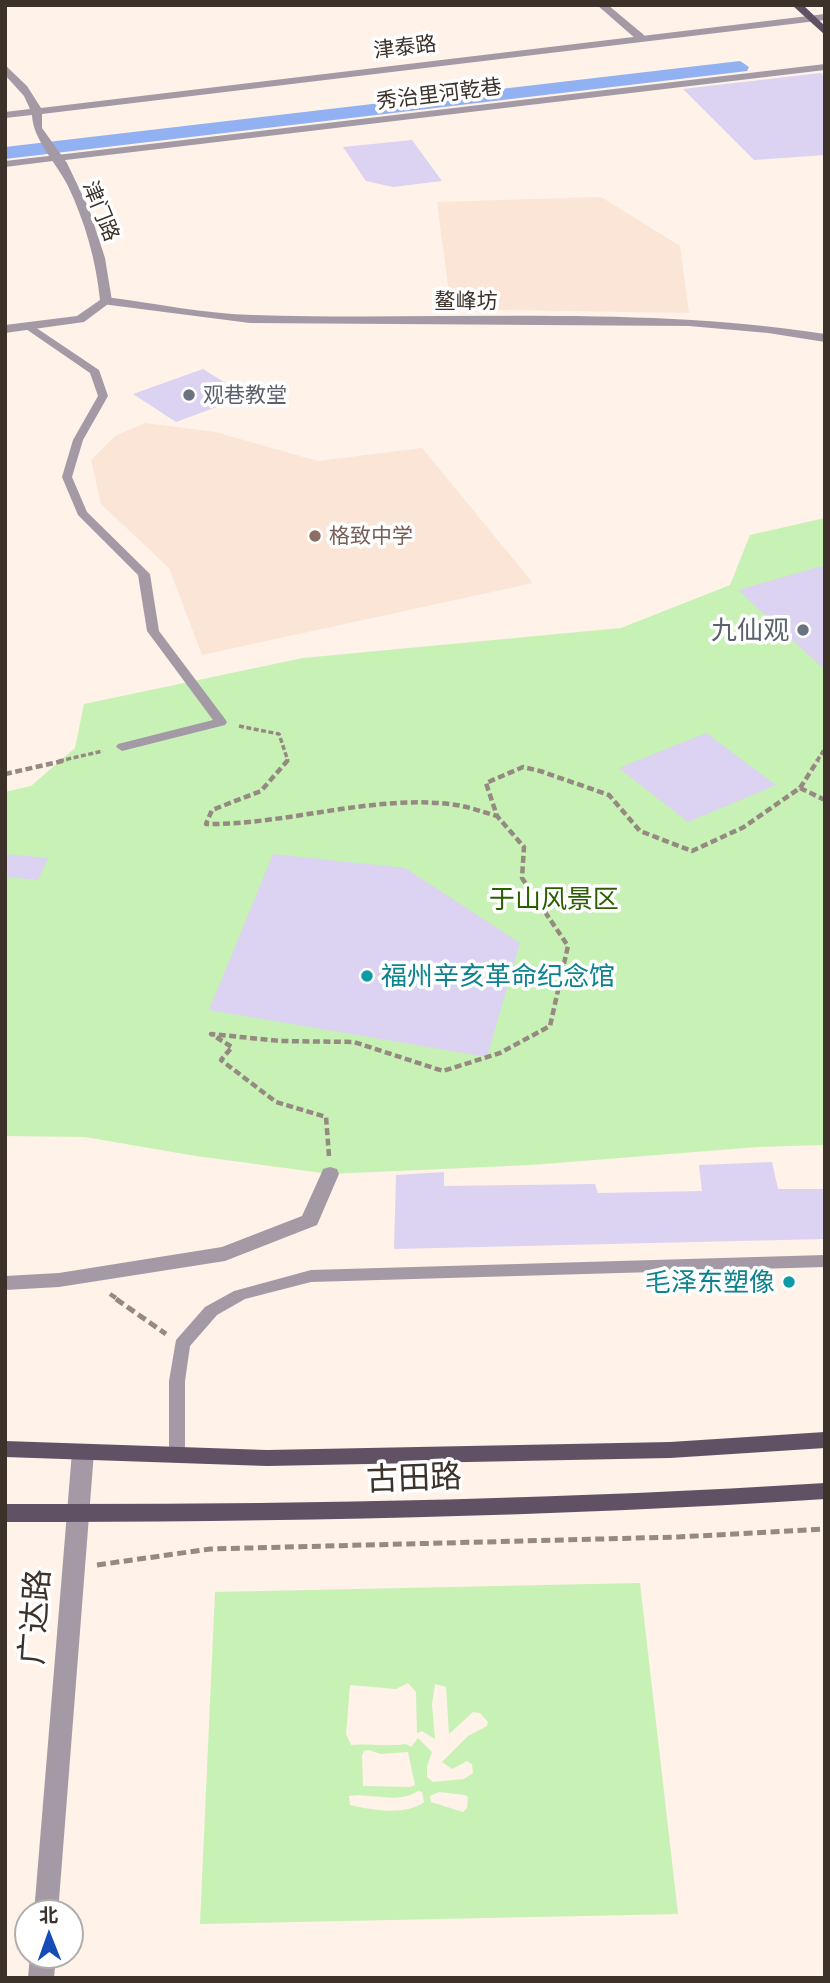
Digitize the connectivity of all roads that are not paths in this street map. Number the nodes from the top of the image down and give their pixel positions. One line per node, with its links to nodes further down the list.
1 (602, 5): 6 (street)
2 (797, 5): 4 (main road)
3 (825, 17): 4 (street, 津泰路)
4 (809, 18): 5 (main road); 6 (street, 津泰路)
5 (825, 32)
6 (640, 37): 10 (street, 津泰路)
7 (825, 67): 12 (street, 秀治里河乾巷)
8 (5, 68): 10 (street)
9 (8, 111): 10 (street, 津泰路); 11 (street, 津门路)
10 (39, 112): 11 (street)
11 (37, 128): 12 (street, 津门路)
12 (57, 159): 13 (street, 秀治里河乾巷); 14 (street, 津门路)
13 (5, 163)
14 (106, 301): 15 (street); 17 (street, 鳌峰坊)
15 (29, 327): 16 (street); 18 (lane)
16 (5, 329)
17 (825, 338)
18 (122, 747)
19 (330, 1174): 21 (street)
20 (825, 1261): 25 (lane)
21 (5, 1283)
22 (825, 1440): 25 (main road, 古田路)
23 (5, 1449): 24 (main road, 古田路)
24 (82, 1451): 25 (main road, 古田路); 28 (street, 广达路)
25 (177, 1455)
26 (825, 1491): 28 (main road, 古田路)
27 (5, 1513): 28 (main road, 古田路)
28 (77, 1513): 29 (street, 广达路)
29 (47, 1899)

